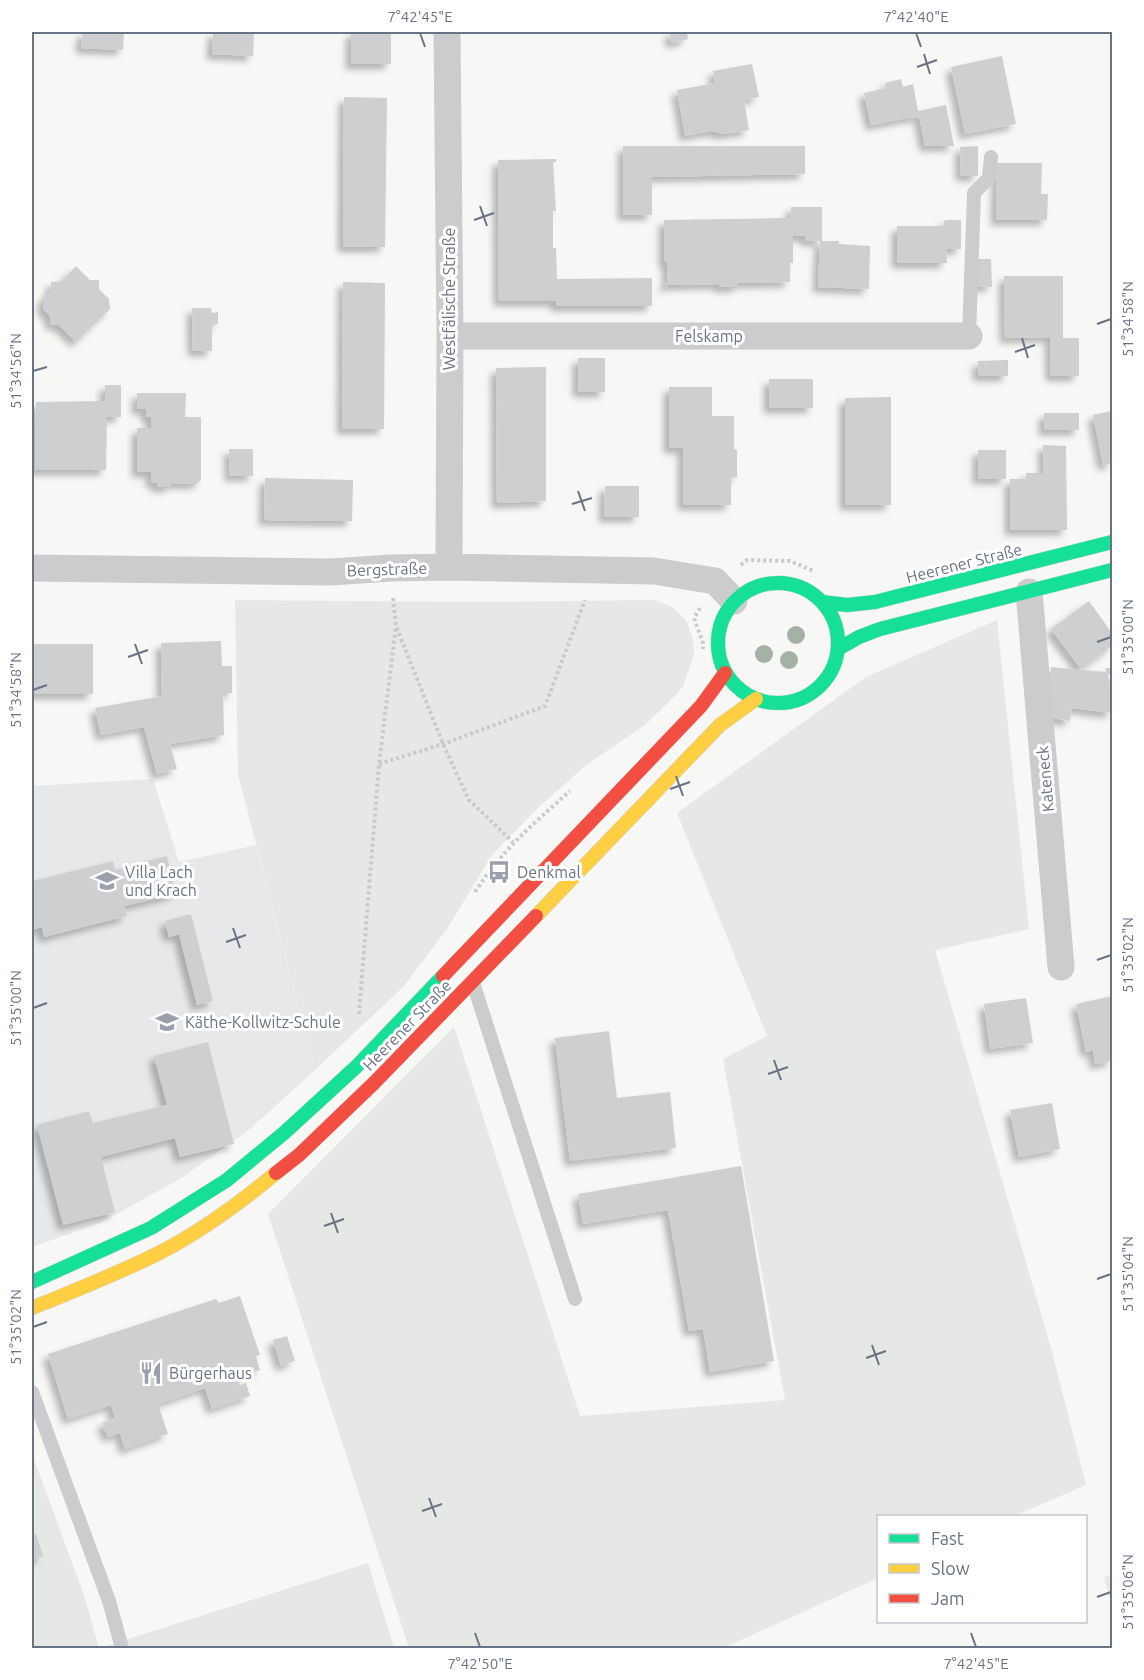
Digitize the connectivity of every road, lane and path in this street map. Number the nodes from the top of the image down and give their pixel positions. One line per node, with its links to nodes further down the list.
1 (447, 32): 3 (street, Westfälische Straße)
2 (992, 157): 4 (lane)
3 (450, 336): 4 (street, Felskamp); 6 (street, Westfälische Straße)
4 (969, 336)
5 (1113, 542): 14 (main road, Heerener Straße)
6 (449, 567): 8 (street, Bergstraße); 10 (street, Bergstraße)
7 (32, 568): 8 (street, Bergstraße)
8 (391, 568): 15 (path)
9 (1113, 570): 12 (main road)
10 (596, 571): 11 (street, Bergstraße); 20 (path)
11 (715, 581): 13 (street); 17 (path)
12 (1029, 592): 16 (main road); 25 (street, Kateneck)
13 (734, 601): 14 (main road, Heerener Straße); 18 (main road, Heerener Straße)
14 (822, 602): 16 (main road, Heerener Straße)
15 (396, 626): 20 (path); 21 (path)
16 (838, 649): 19 (main road)
17 (703, 654)
18 (725, 673): 19 (main road); 28 (main road, Heerener Straße)
19 (756, 699): 26 (main road, Heerener Straße)
20 (443, 744): 21 (path); 23 (path)
21 (379, 764): 27 (path)
22 (573, 789): 23 (path)
23 (513, 842): 24 (path)
24 (472, 896)
25 (1061, 967)
26 (473, 981): 29 (lane); 30 (main road, Heerener Straße)
27 (359, 1017)
28 (32, 1282)
29 (576, 1299)
30 (32, 1308)
31 (32, 1392): 32 (lane)
32 (122, 1648)

